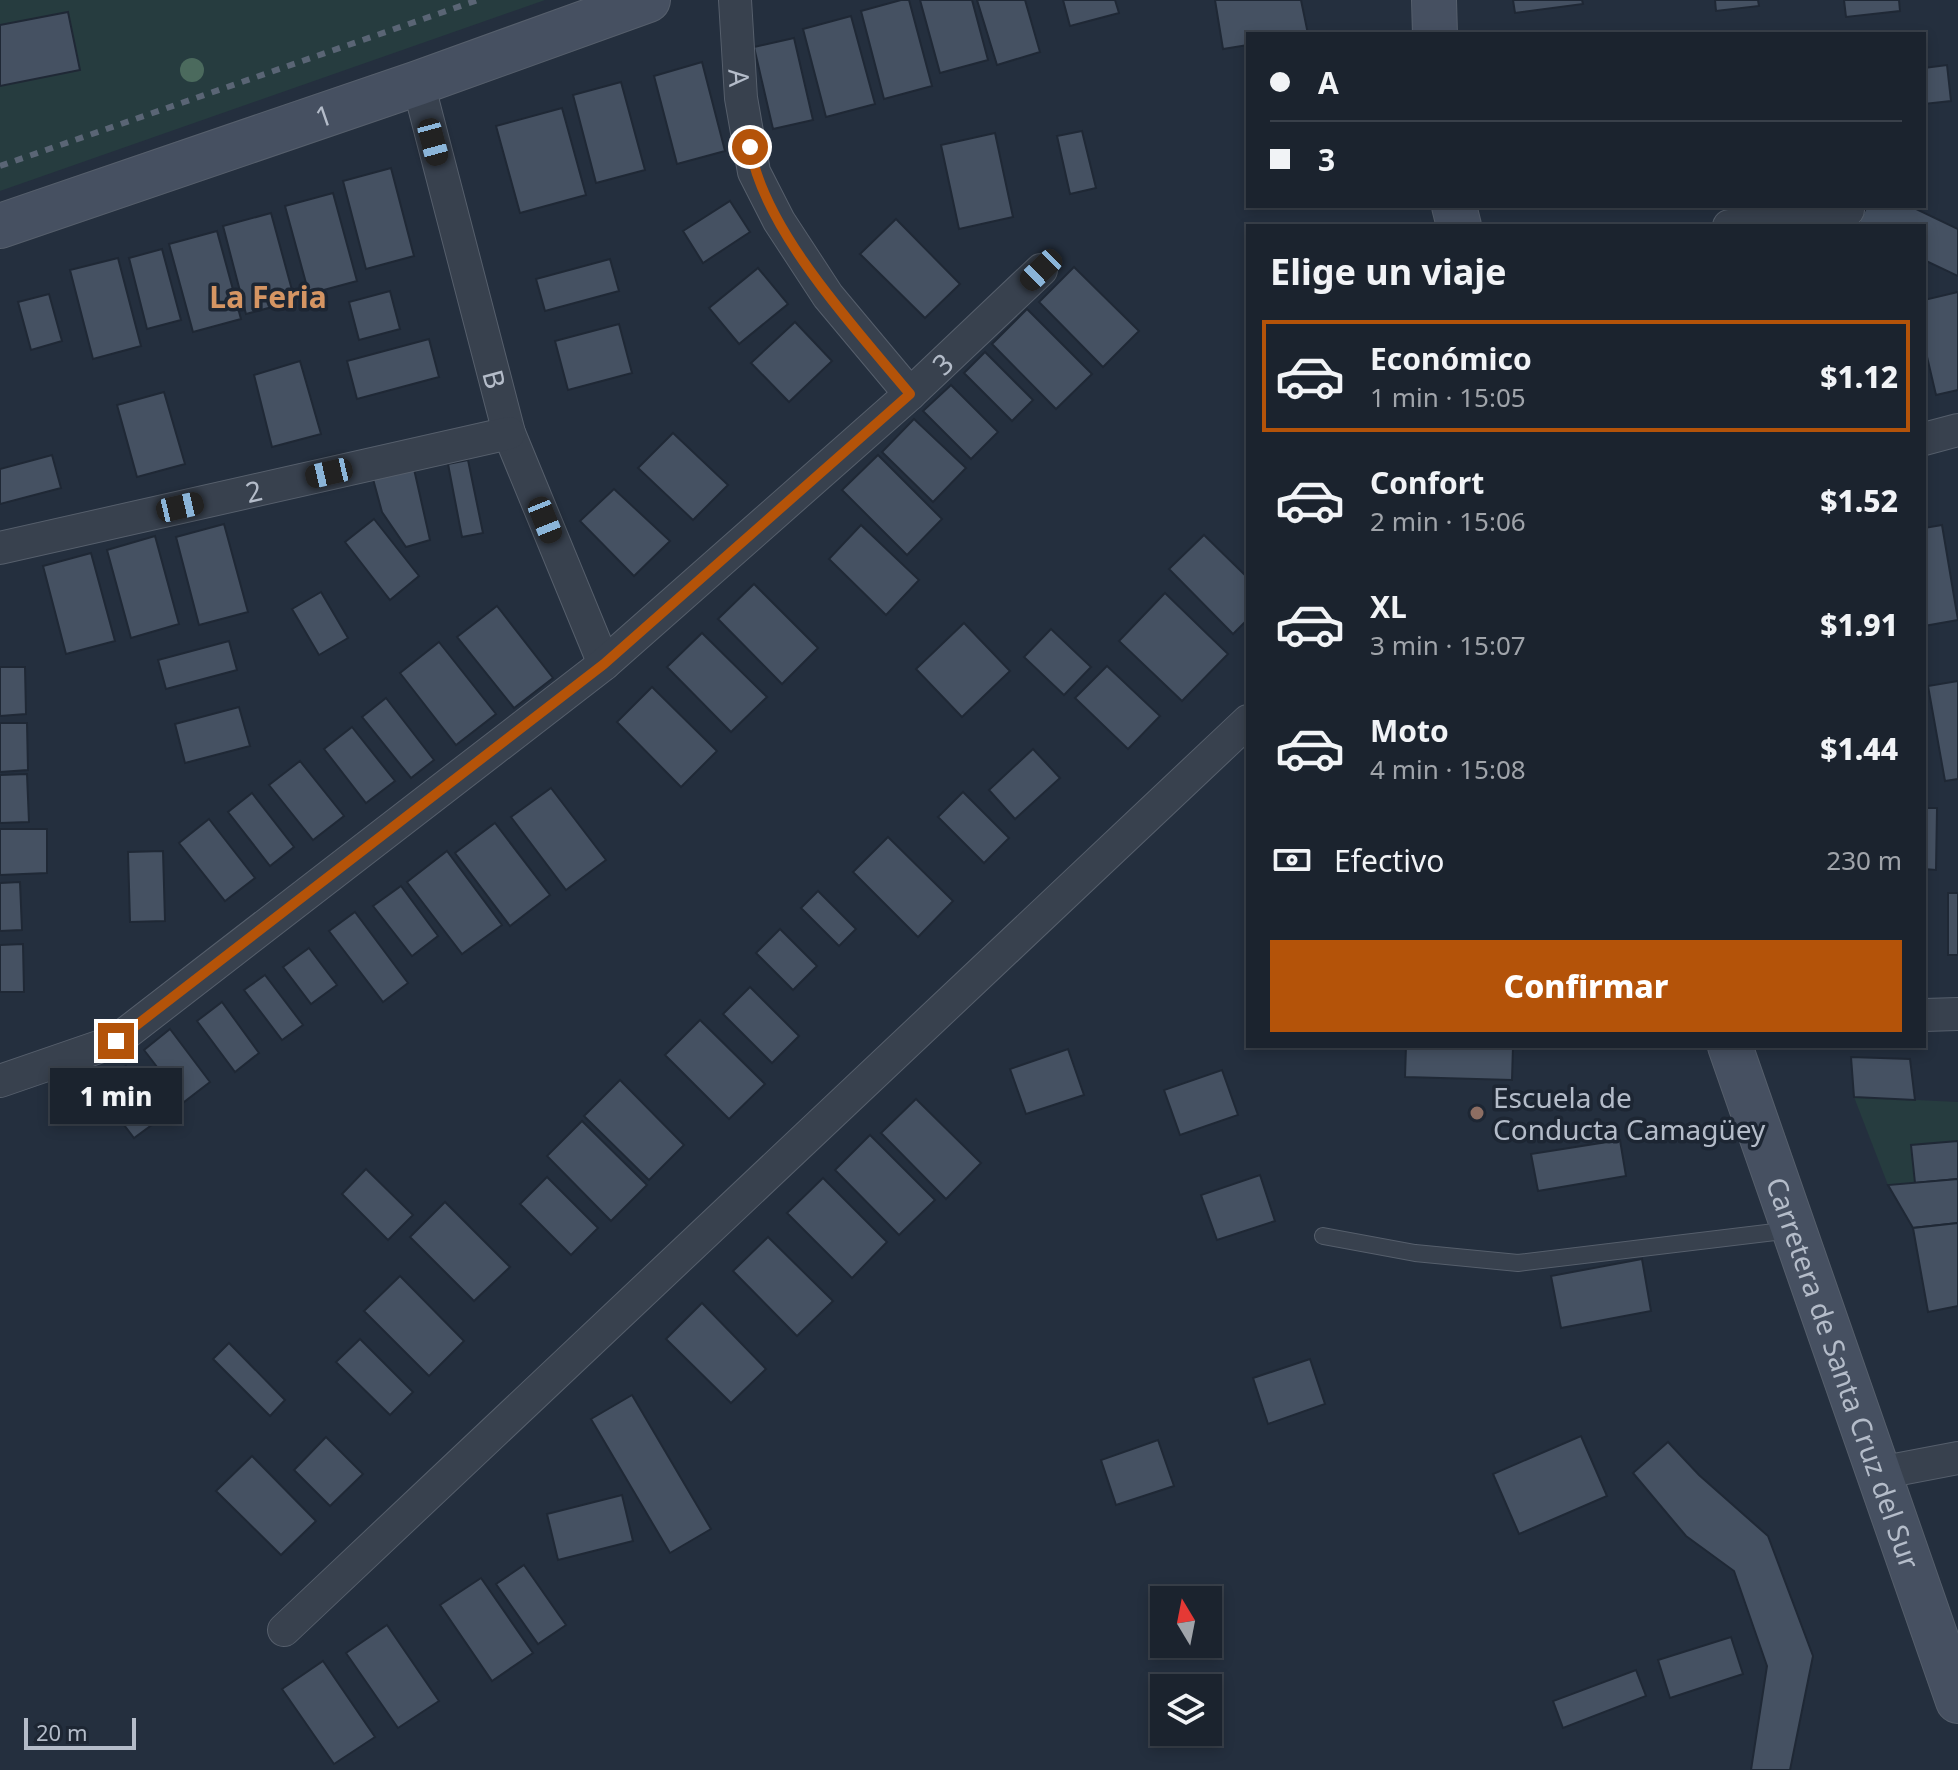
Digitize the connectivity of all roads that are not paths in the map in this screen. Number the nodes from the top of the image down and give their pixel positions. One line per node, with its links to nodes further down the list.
1 (648, 0): 5 (main road, 1)
2 (735, 0): 10 (street, A)
3 (1434, 0): 4 (main road)
4 (1435, 32)
5 (418, 83): 8 (main road, 1); 12 (street, B)
6 (1848, 210): 7 (street)
7 (1744, 224)
8 (0, 226)
9 (1041, 270): 10 (street, 3)
10 (910, 394): 15 (street, 3)
11 (1958, 430): 13 (street)
12 (509, 433): 14 (street, 2); 15 (street, B)
13 (1926, 438)
14 (0, 548)
15 (604, 664): 20 (street, 3)
16 (1246, 723): 25 (street)
17 (1958, 1014): 18 (street)
18 (1926, 1015)
19 (1731, 1048): 21 (main road, Carretera de Santa Cruz del Sur)
20 (0, 1081)
21 (1792, 1230): 22 (lane); 24 (main road, Carretera de Santa Cruz del Sur)
22 (1323, 1236)
23 (1958, 1458): 24 (street)
24 (1879, 1473): 26 (main road, Carretera de Santa Cruz del Sur)
25 (284, 1630)
26 (1958, 1701)

